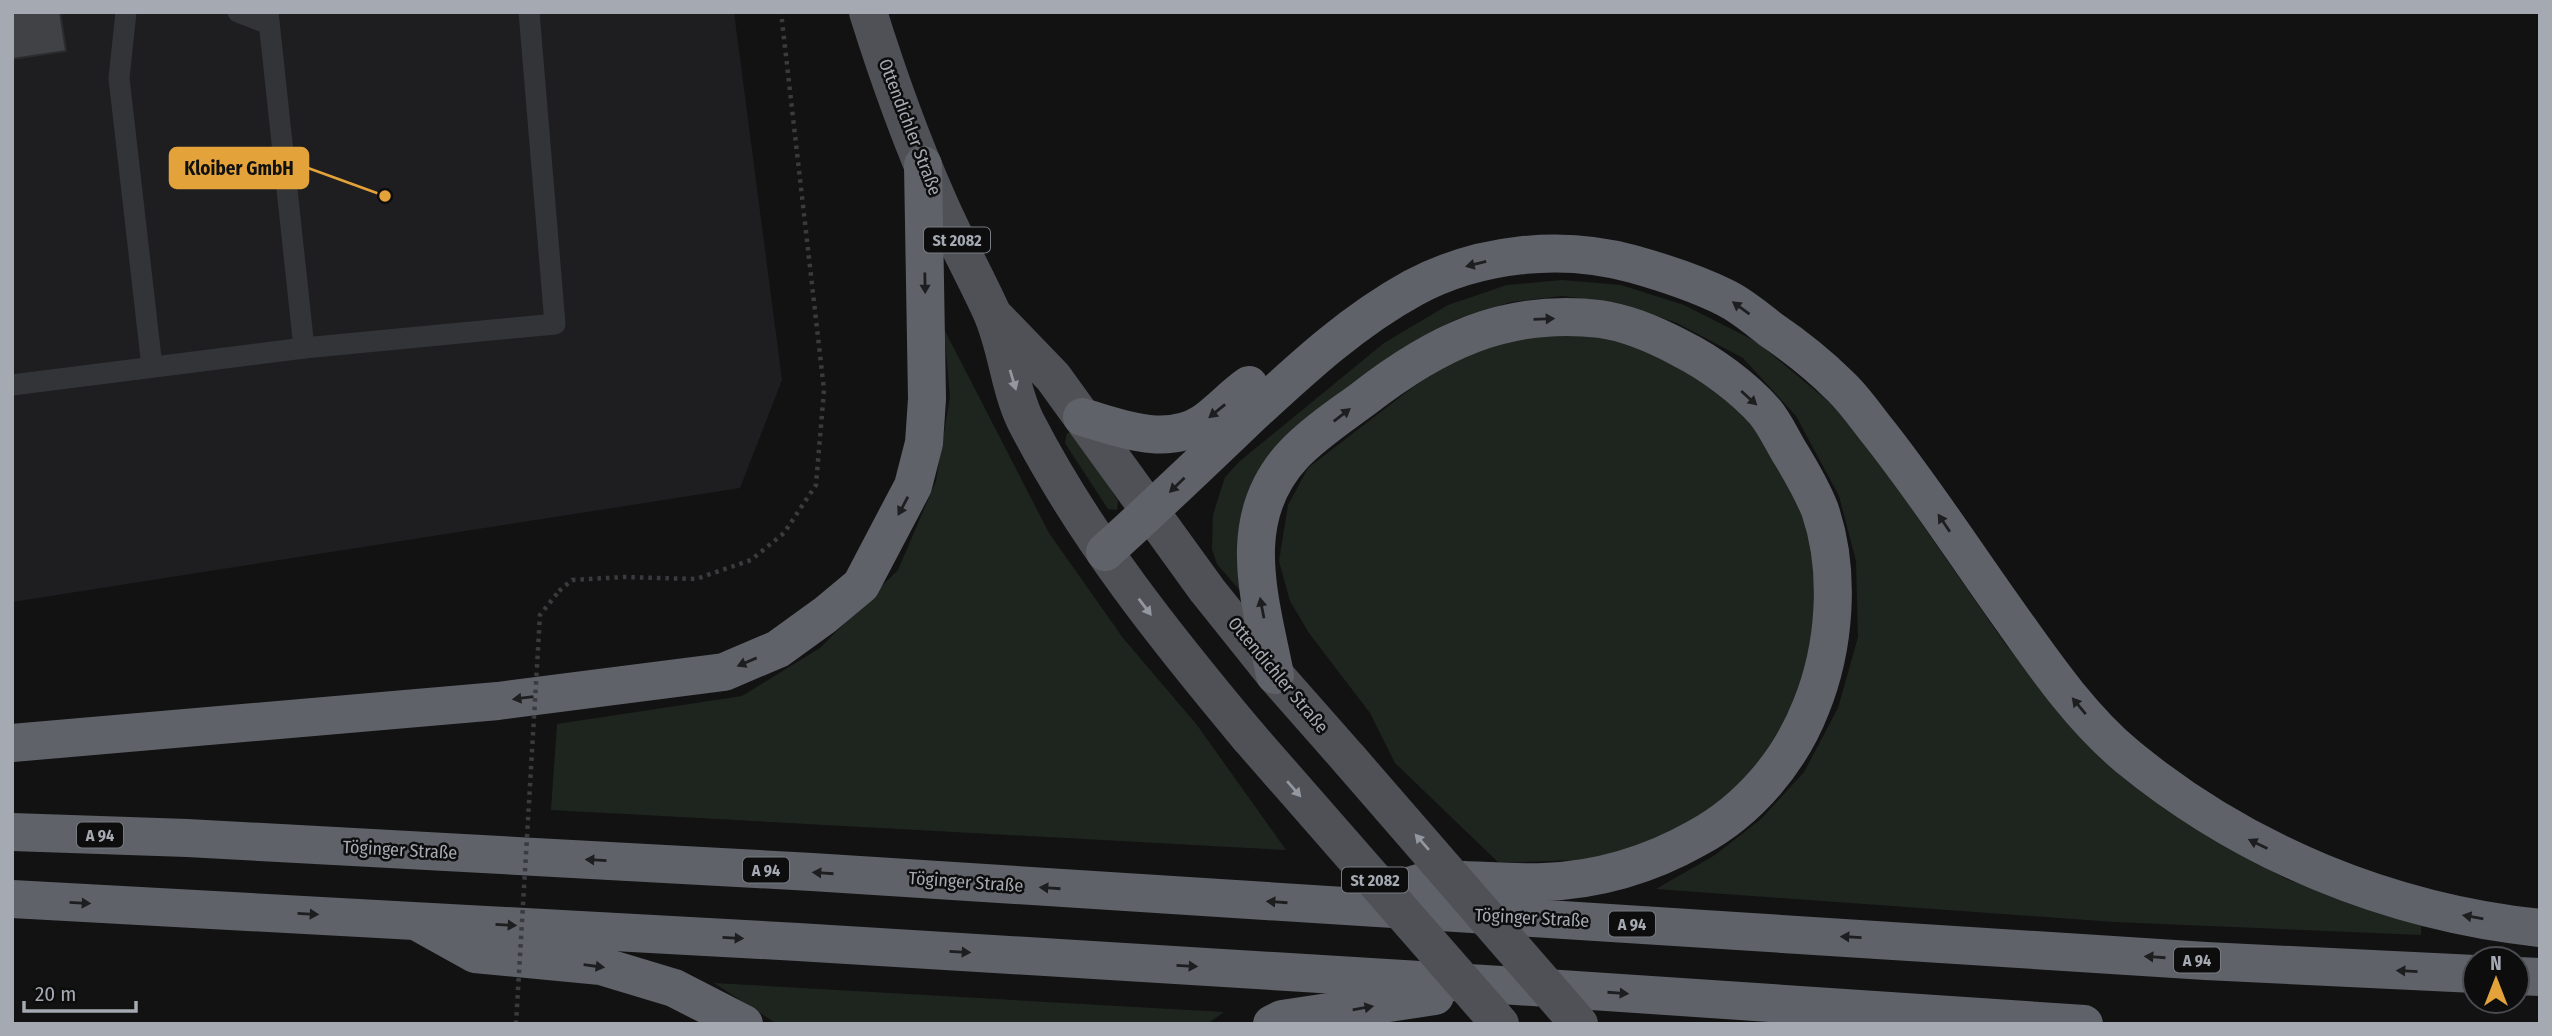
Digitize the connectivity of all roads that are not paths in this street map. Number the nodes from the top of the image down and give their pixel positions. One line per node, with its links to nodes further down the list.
1 (126, 12): 9 (lane)
2 (529, 12): 8 (lane)
3 (868, 12): 6 (main road, Ottendichler Straße / St 2082)
4 (241, 13): 5 (lane)
5 (269, 18): 8 (lane)
6 (923, 165): 7 (main road, Ottendichler Straße / St 2082); 16 (highway, one-way to 16)
7 (993, 315): 12 (main road, Ottendichler Straße / St 2082); 14 (main road, Ottendichler Straße / St 2082, one-way to 14)
8 (304, 348): 9 (lane)
9 (152, 367): 11 (lane)
10 (1298, 371): 12 (highway, one-way to 12); 13 (highway, one-way to 13); 21 (highway, one-way to 10)
11 (12, 385)
12 (1082, 417): 13 (main road, Ottendichler Straße / St 2082)
13 (1149, 512): 14 (highway); 15 (main road, Ottendichler Straße / St 2082)
14 (1105, 552): 26 (main road, Ottendichler Straße / St 2082, one-way to 26, bridge)
15 (1275, 675): 19 (highway, one-way to 19); 27 (main road, Ottendichler Straße / St 2082, one-way to 15, bridge)
16 (12, 743)
17 (12, 832): 19 (highway, Töginger Straße / A 94, one-way to 17)
18 (12, 899): 20 (highway, one-way to 20)
19 (1345, 906): 22 (highway, Töginger Straße / A 94, one-way to 19)
20 (413, 920): 23 (highway, one-way to 23); 24 (highway, one-way to 24)
21 (2540, 929)
22 (2461, 973)
23 (1501, 985): 25 (highway, one-way to 23); 28 (highway, one-way to 28)
24 (744, 1024)
25 (1272, 1024)
26 (1500, 1024)
27 (1578, 1024)
28 (2084, 1024)

